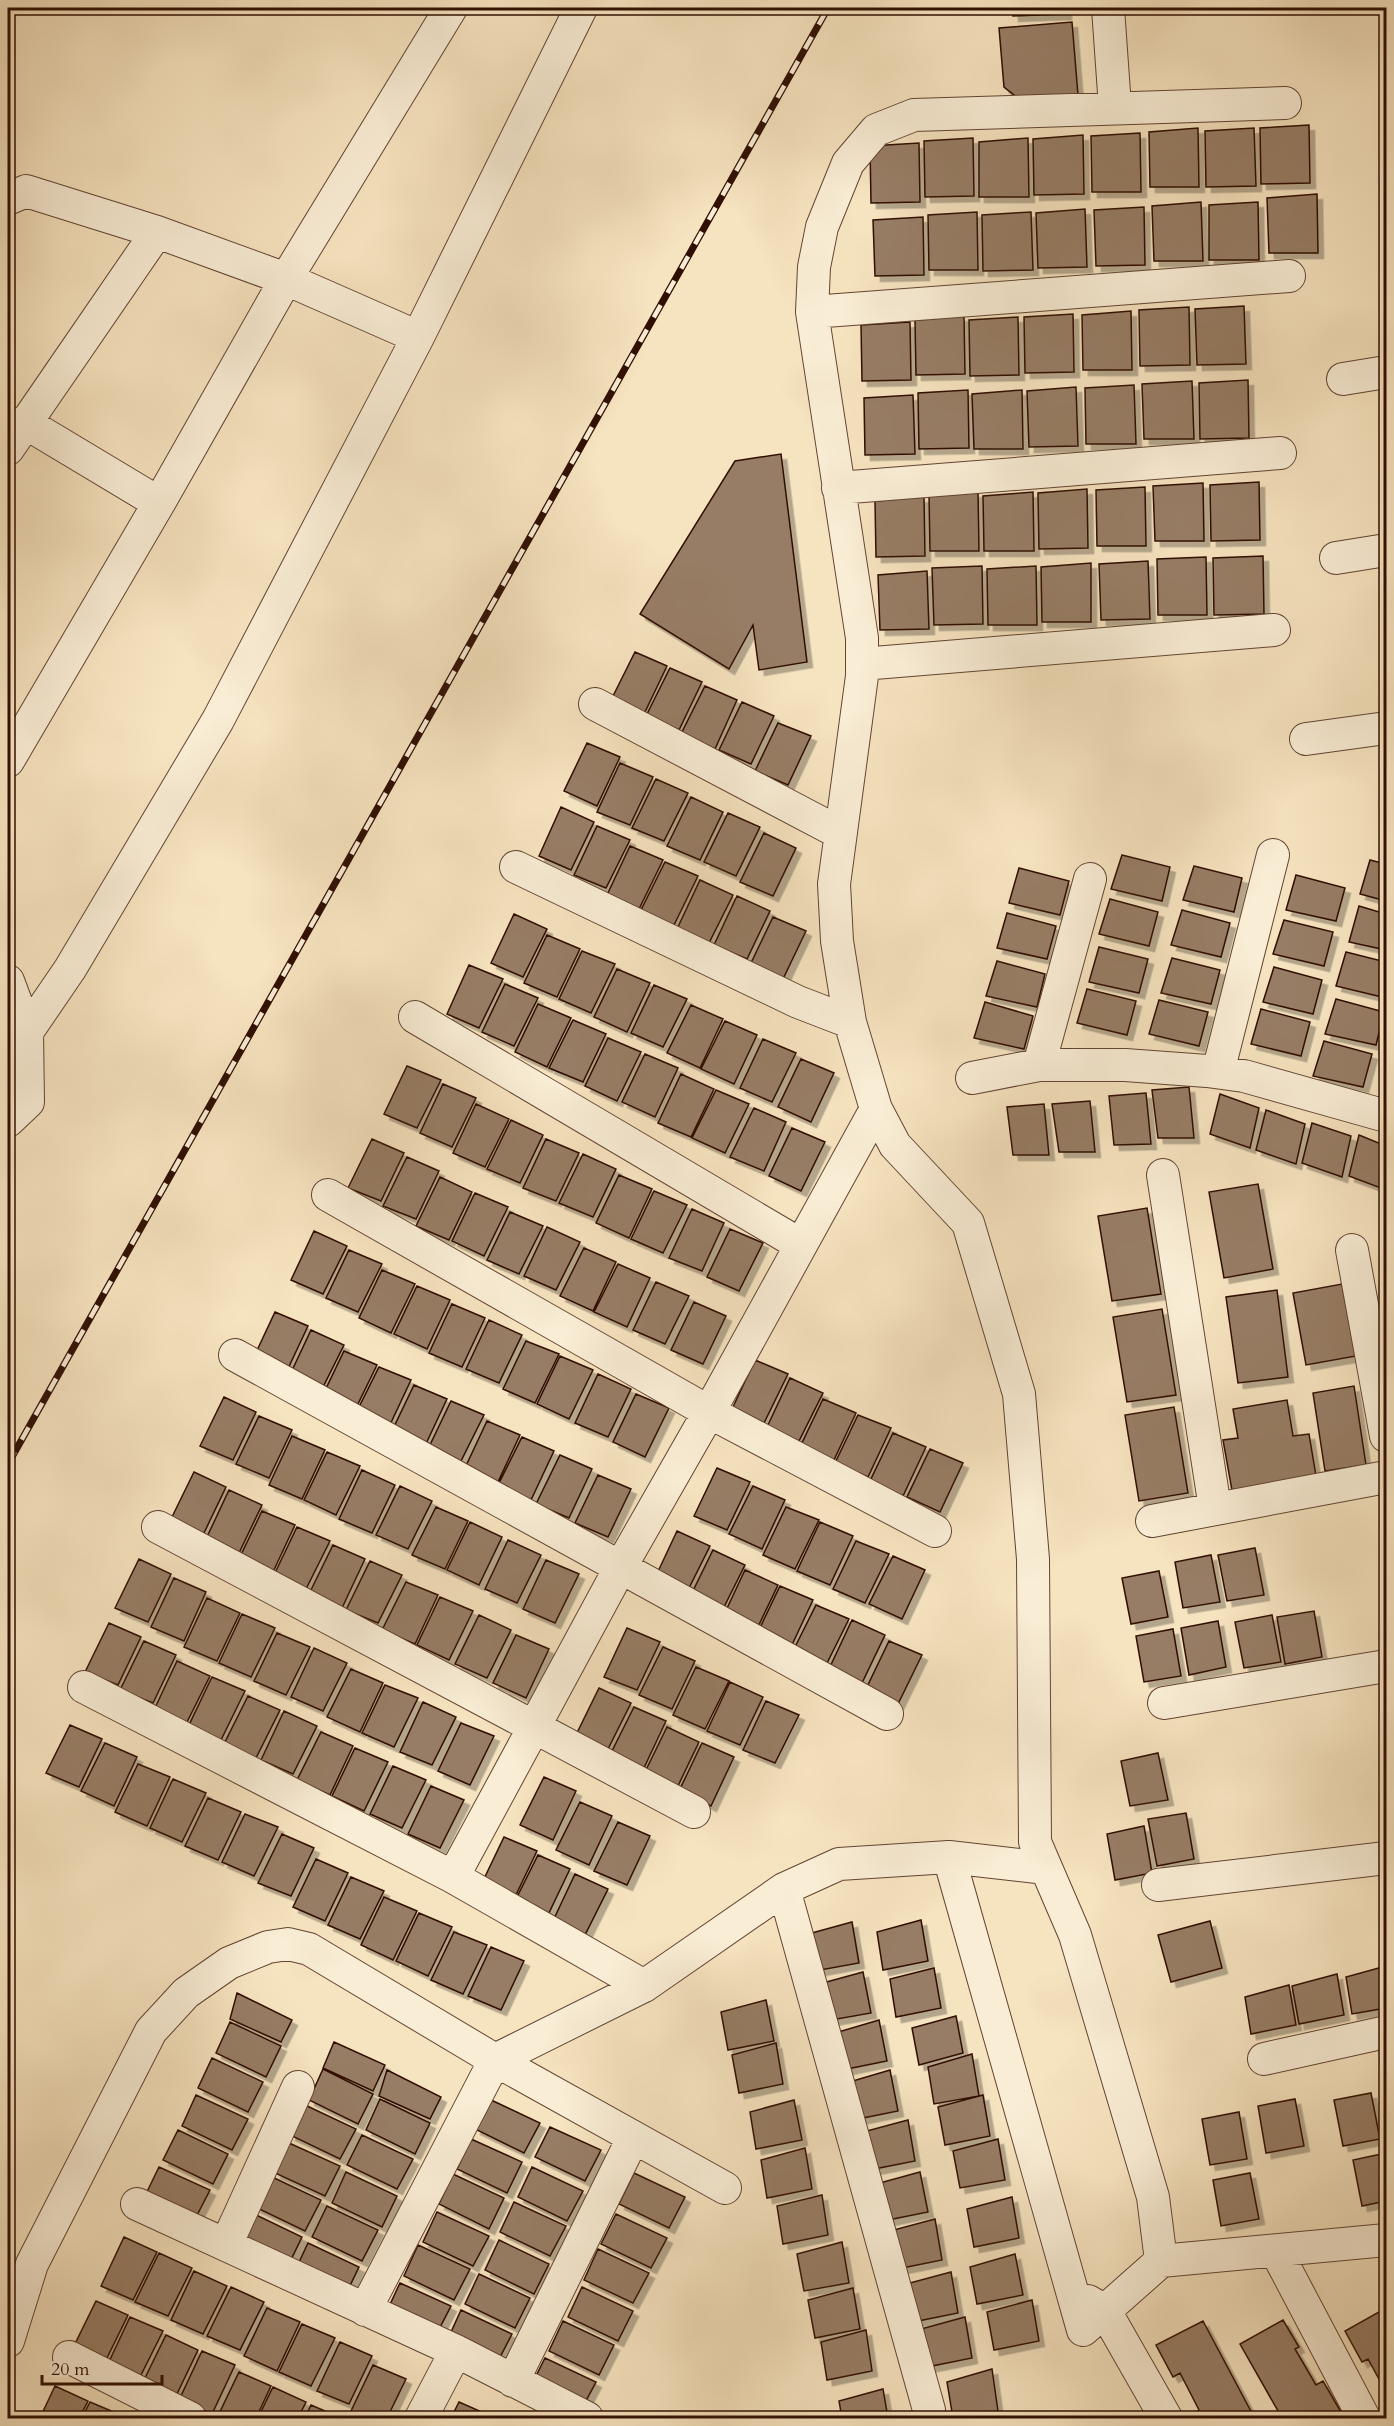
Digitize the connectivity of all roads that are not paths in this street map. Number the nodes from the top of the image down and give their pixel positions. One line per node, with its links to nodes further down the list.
1 (451, 8): 9 (street)
2 (581, 8): 11 (street)
3 (1108, 8): 5 (street)
4 (1285, 103): 5 (street)
5 (1115, 107): 10 (street)
6 (8, 199): 7 (street)
7 (157, 232): 9 (street); 14 (street)
8 (1289, 276): 10 (street)
9 (286, 279): 11 (street); 18 (street)
10 (812, 312): 17 (street)
11 (418, 337): 34 (street)
12 (1386, 372): 13 (street)
13 (1343, 379)
14 (24, 423): 15 (street); 18 (street)
15 (8, 448)
16 (1280, 453): 17 (street)
17 (838, 488): 22 (street)
18 (159, 504): 26 (street)
19 (1386, 550): 20 (street)
20 (1336, 558)
21 (1274, 630): 22 (street)
22 (862, 664): 27 (street)
23 (595, 704): 27 (street)
24 (1386, 728): 25 (street)
25 (1306, 739)
26 (8, 761)
27 (840, 833): 33 (street)
28 (1273, 855): 36 (street)
29 (516, 867): 33 (street)
30 (1090, 879): 35 (street)
31 (8, 981): 34 (street)
32 (415, 1017): 43 (street)
33 (850, 1022): 39 (street)
34 (27, 1032): 38 (street)
35 (1039, 1065): 36 (street); 37 (street)
36 (1218, 1072): 40 (street)
37 (972, 1078)
38 (14, 1102)
39 (876, 1109): 43 (street); 62 (street)
40 (1386, 1116)
41 (1163, 1175): 49 (street)
42 (327, 1195): 46 (street)
43 (801, 1245): 46 (street)
44 (1352, 1250): 47 (street)
45 (235, 1355): 53 (street)
46 (709, 1412): 52 (street); 53 (street)
47 (1386, 1436)
48 (1386, 1477): 49 (street)
49 (1215, 1508): 50 (street)
50 (1152, 1521)
51 (158, 1527): 58 (street)
52 (935, 1531)
53 (620, 1568): 57 (street); 58 (street)
54 (1386, 1666): 56 (street)
55 (84, 1688): 63 (street)
56 (1164, 1703)
57 (887, 1714)
58 (535, 1727): 59 (street); 63 (street)
59 (694, 1812)
60 (949, 1857): 62 (street); 65 (street); 79 (street)
61 (1386, 1858): 64 (street)
62 (1046, 1868): 77 (street)
63 (453, 1877): 66 (street)
64 (1158, 1885)
65 (784, 1889): 66 (street); 84 (street)
66 (644, 1986): 69 (street)
67 (1386, 2032): 68 (street)
68 (1264, 2058)
69 (495, 2060): 71 (street); 78 (street); 80 (street)
70 (298, 2088): 75 (street)
71 (633, 2138): 72 (street); 83 (street)
72 (725, 2188)
73 (137, 2204): 75 (street)
74 (1386, 2240): 76 (street)
75 (226, 2245): 78 (street)
76 (1276, 2251): 77 (street); 89 (street)
77 (1161, 2261): 79 (street)
78 (366, 2310): 81 (street)
79 (1105, 2311): 88 (street)
80 (8, 2341)
81 (456, 2351): 83 (street); 86 (street)
82 (69, 2357): 85 (street)
83 (513, 2381): 87 (street)
84 (929, 2410)
85 (190, 2418)
86 (421, 2418)
87 (587, 2418)
88 (1166, 2418)
89 (1364, 2418)

